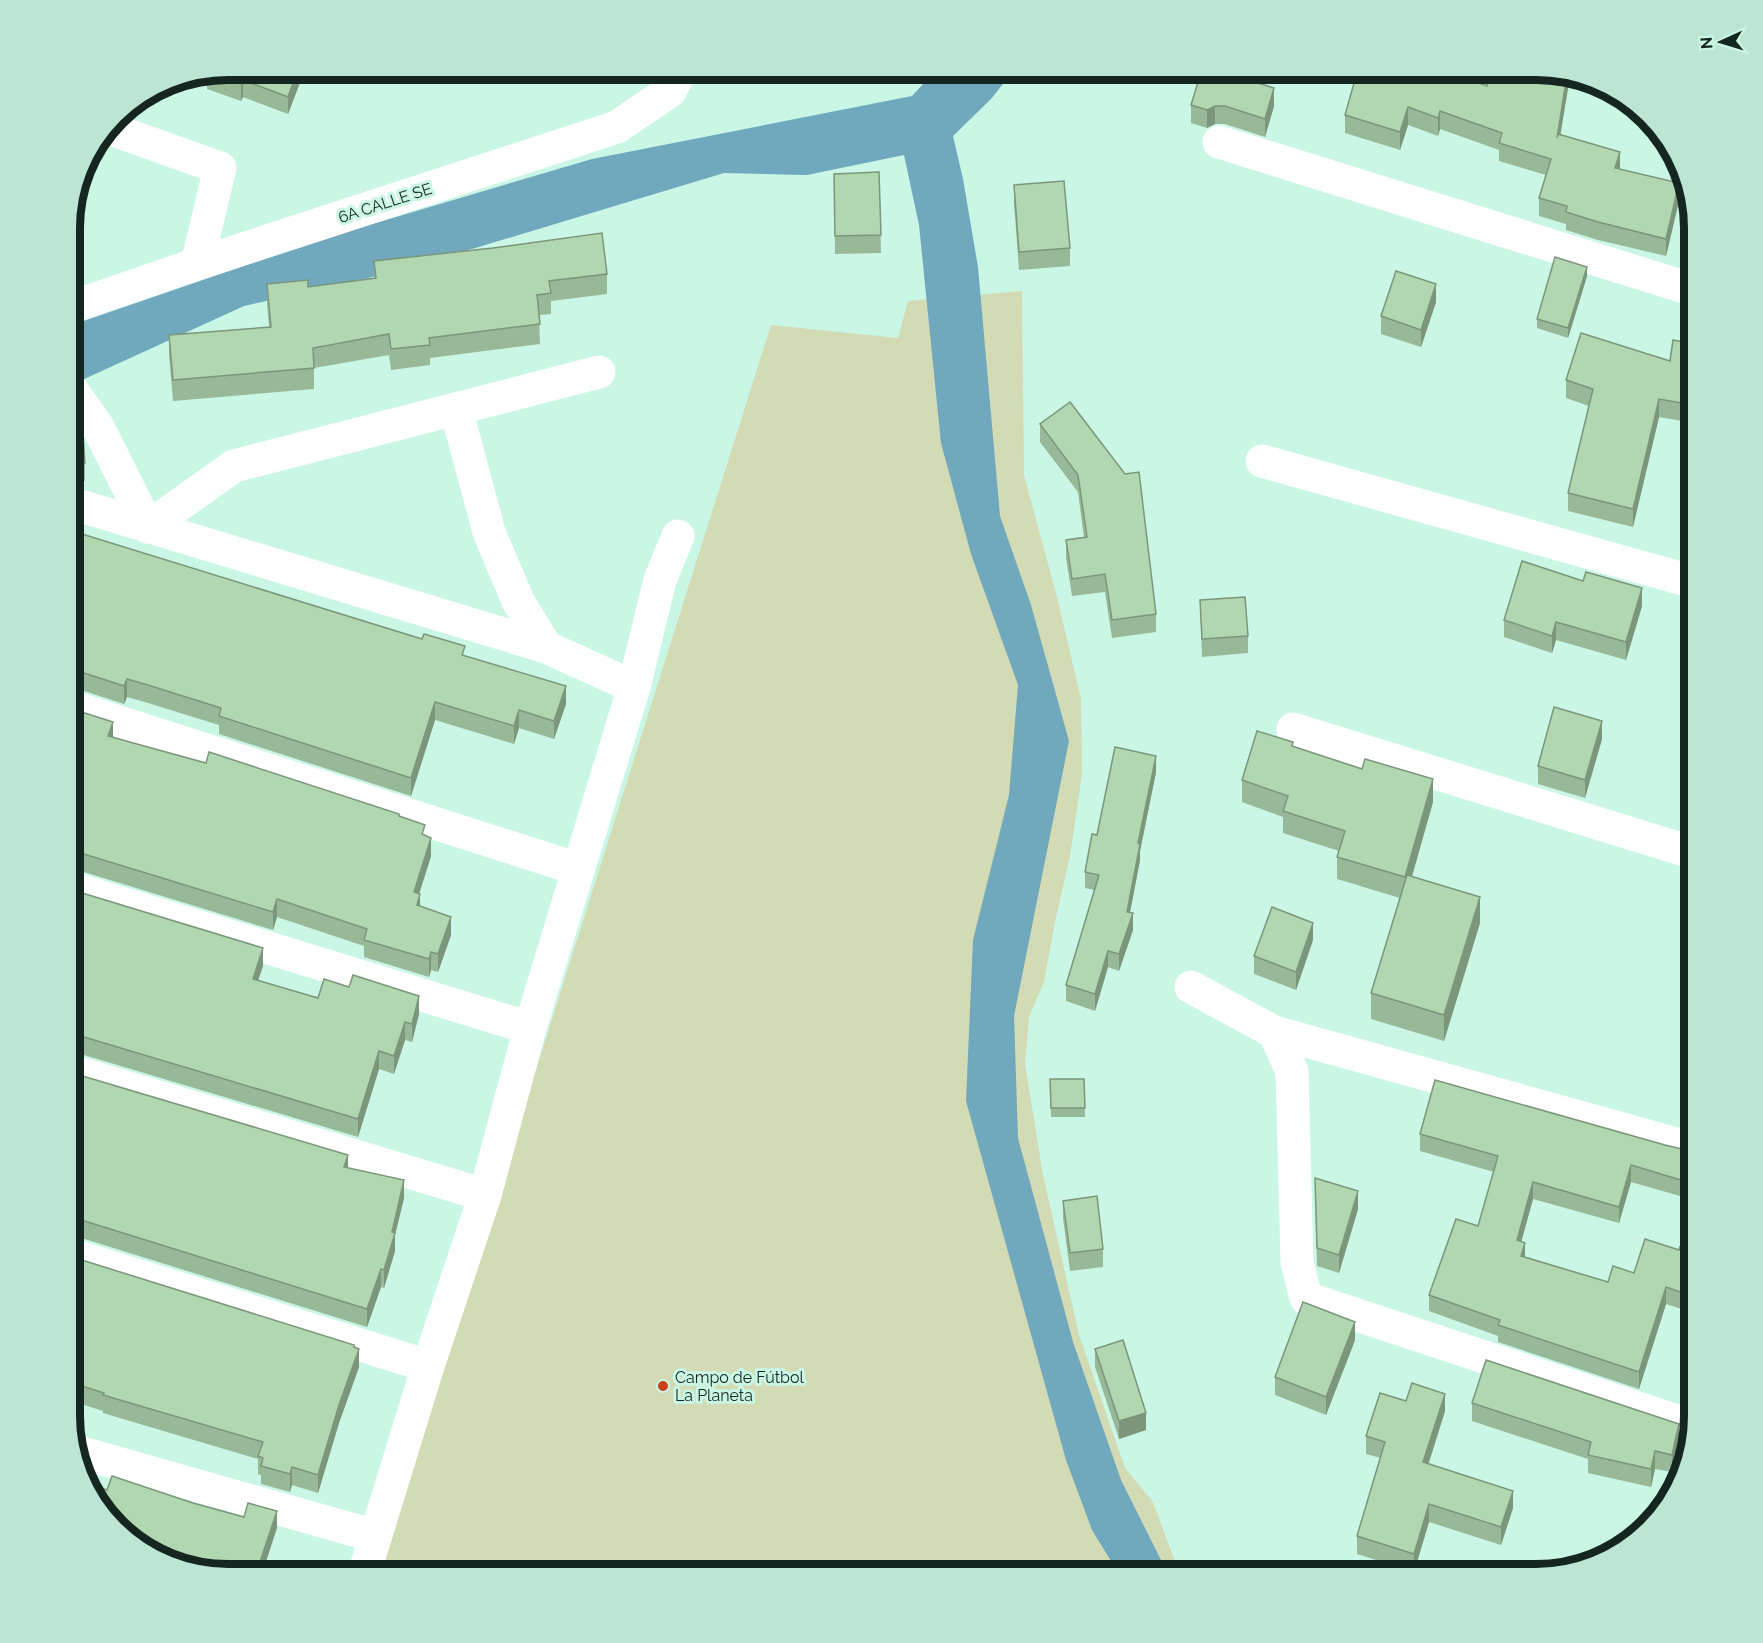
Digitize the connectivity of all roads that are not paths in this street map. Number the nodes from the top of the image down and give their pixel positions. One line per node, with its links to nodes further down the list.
1 (675, 80): 4 (street, 6A CALLE SE)
2 (116, 131): 4 (street)
3 (1219, 142): 5 (street)
4 (197, 264): 6 (street, 6A CALLE SE)
5 (1683, 287)
6 (80, 304)
7 (598, 372): 9 (street)
8 (80, 400): 12 (street)
9 (456, 409): 12 (street); 15 (street)
10 (1262, 461): 14 (street)
11 (84, 507): 12 (street)
12 (148, 527): 15 (street)
13 (678, 537): 16 (street)
14 (1683, 579)
15 (546, 647): 16 (street)
16 (634, 687): 20 (street)
17 (80, 710): 20 (street)
18 (1293, 729): 19 (street)
19 (1684, 850)
20 (578, 869): 23 (street)
21 (80, 890): 23 (street)
22 (1191, 987): 24 (street)
23 (530, 1028): 27 (street)
24 (1274, 1032): 26 (street); 30 (street)
25 (80, 1073): 27 (street)
26 (1684, 1146)
27 (485, 1195): 29 (street)
28 (80, 1257): 29 (street)
29 (428, 1366): 32 (street)
30 (1683, 1423)
31 (85, 1454): 32 (street)
32 (375, 1536): 33 (street)
33 (367, 1564)

